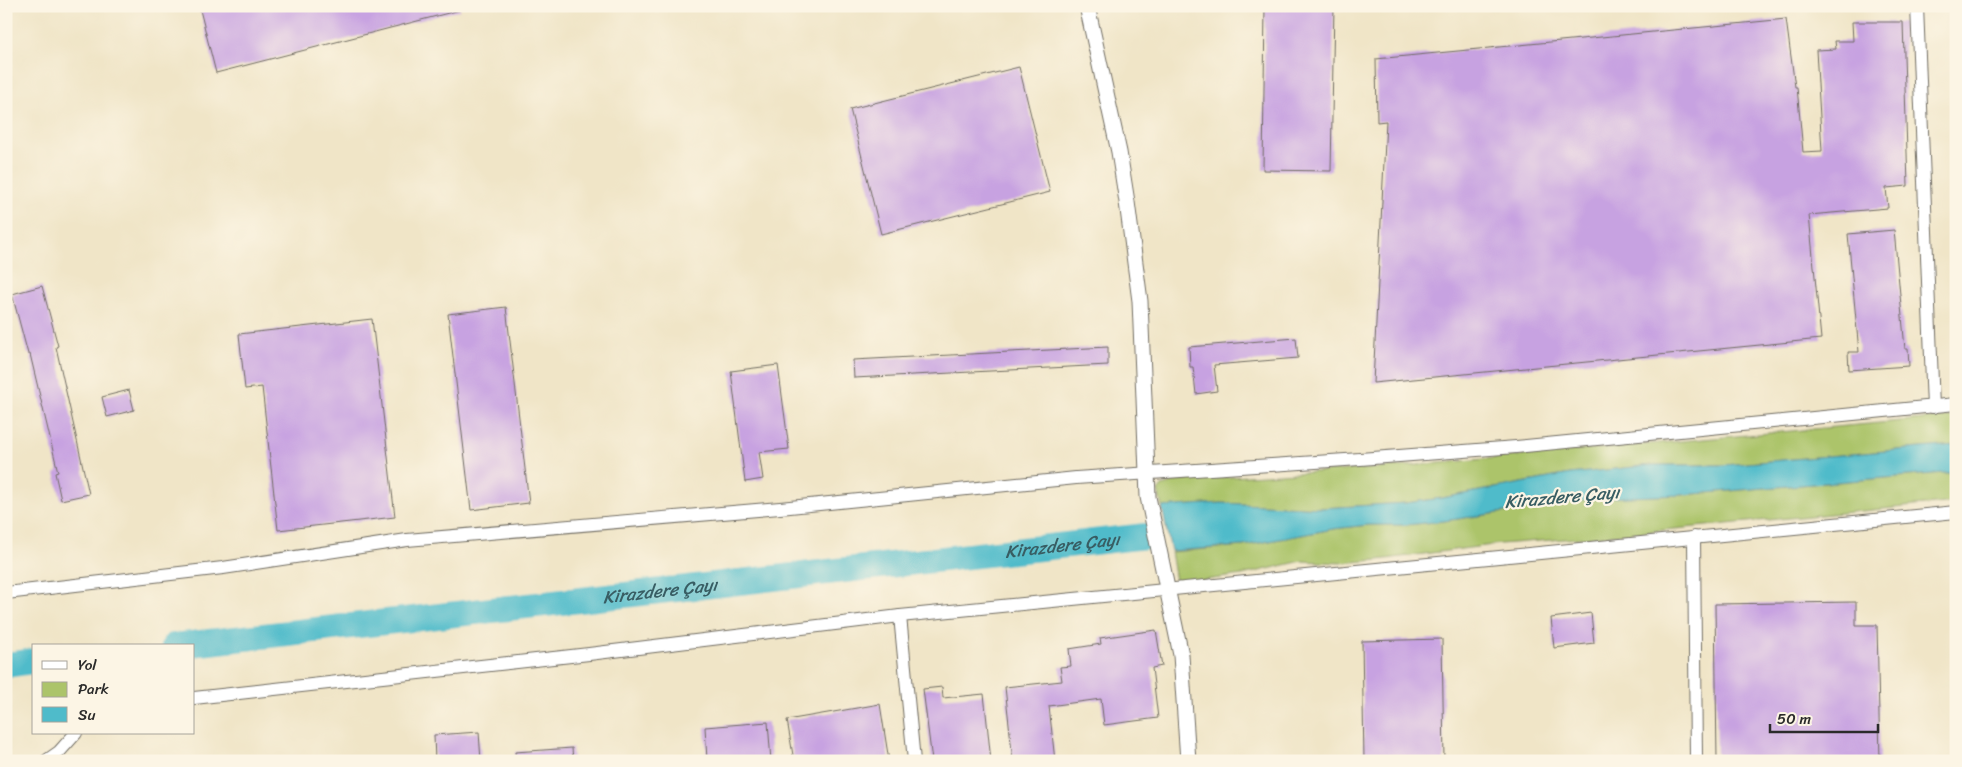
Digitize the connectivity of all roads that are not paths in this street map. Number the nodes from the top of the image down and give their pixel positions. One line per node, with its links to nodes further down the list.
1 (1087, 6): 5 (street)
2 (1917, 6): 4 (street)
3 (1956, 404): 4 (street)
4 (1932, 406): 5 (street)
5 (1146, 473): 8 (street); 9 (street)
6 (1956, 512): 7 (street)
7 (1694, 537): 8 (street); 16 (street)
8 (1169, 590): 10 (street); 15 (street)
9 (6, 593)
10 (900, 616): 11 (street); 14 (street)
11 (195, 698)
12 (75, 734): 13 (street)
13 (46, 761)
14 (914, 761)
15 (1188, 761)
16 (1696, 761)

